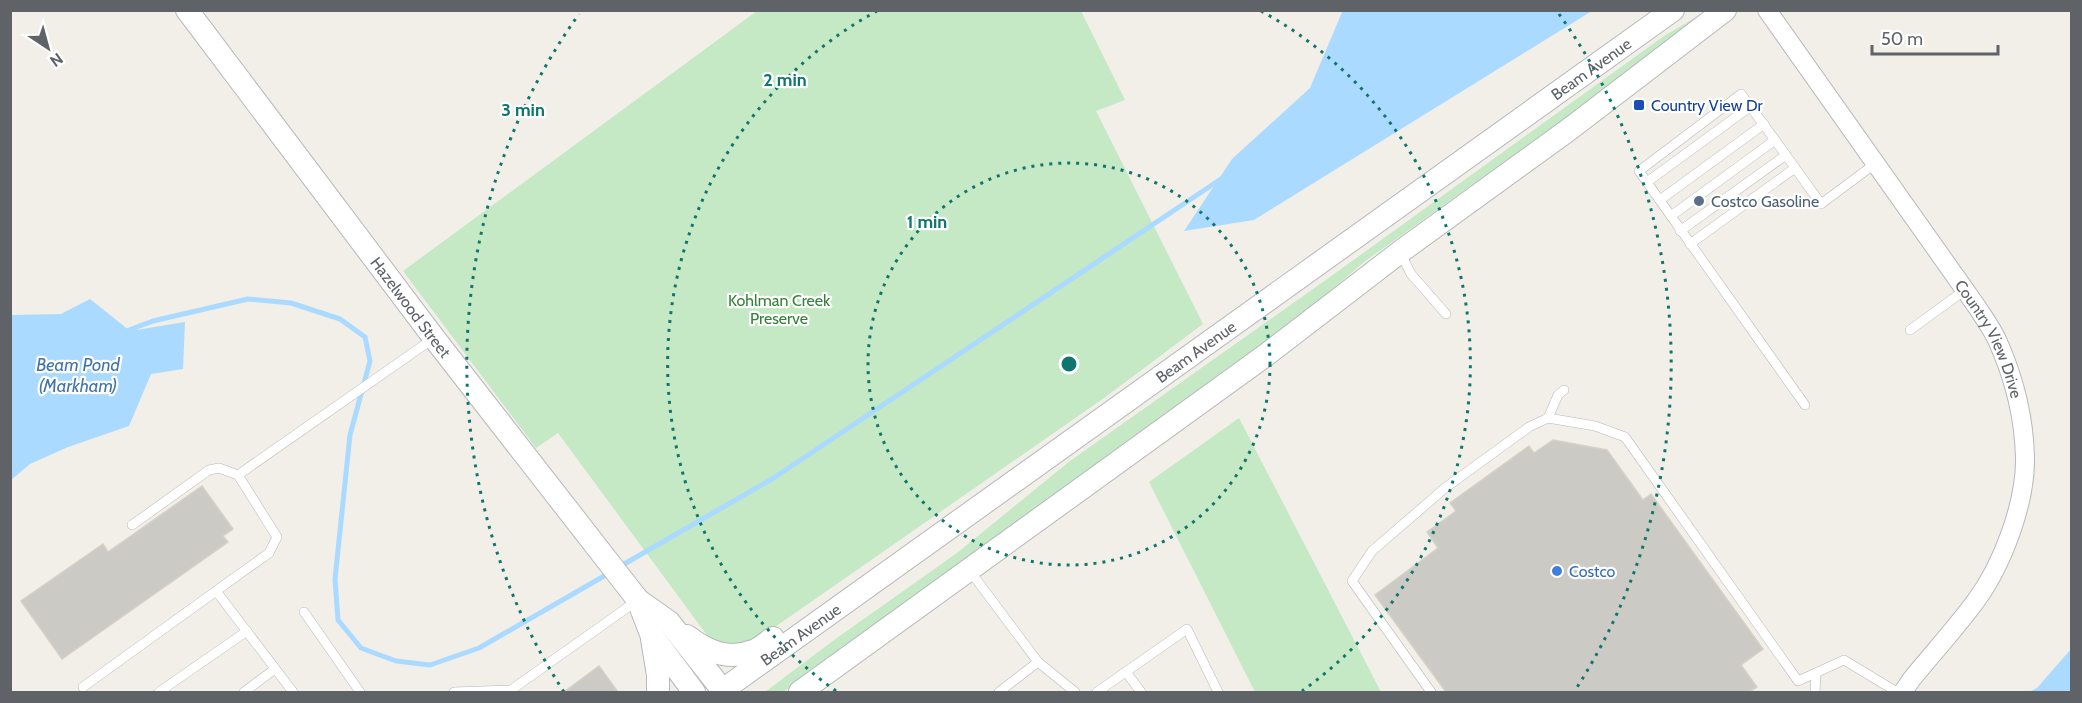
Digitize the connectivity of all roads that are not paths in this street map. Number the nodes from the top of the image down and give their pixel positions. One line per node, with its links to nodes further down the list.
1 (187, 10): 20 (street, Hazelwood Street)
2 (1673, 10): 26 (street, Beam Avenue)
3 (1725, 10): 16 (street, Beam Avenue)
4 (1767, 10): 9 (street, Country View Drive)
5 (1750, 106): 6 (lane); 11 (lane); 11 (lane)
6 (1764, 124): 7 (lane); 12 (lane)
7 (1775, 140): 8 (lane); 13 (lane)
8 (1786, 155): 10 (lane); 14 (lane)
9 (1876, 164): 10 (lane); 17 (street, Country View Drive)
10 (1795, 168): 15 (lane)
11 (1647, 182): 12 (lane)
12 (1660, 200): 13 (lane)
13 (1671, 216): 14 (lane)
14 (1680, 231): 15 (lane)
15 (1690, 244): 22 (lane)
16 (1400, 252): 18 (lane); 27 (street, Beam Avenue)
17 (1965, 290): 19 (lane); 55 (street, Country View Drive)
18 (1446, 314)
19 (1910, 330)
20 (434, 338): 24 (lane); 29 (street, Hazelwood Street)
21 (1564, 390): 23 (lane)
22 (1805, 405)
23 (1548, 418): 36 (lane); 52 (lane)
24 (238, 475): 25 (lane); 28 (lane)
25 (132, 525)
26 (910, 556): 31 (street); 38 (street, Beam Avenue)
27 (969, 569): 33 (lane); 47 (street, Beam Avenue)
28 (216, 591): 32 (lane); 37 (lane)
29 (638, 600): 31 (street, Hazelwood Street); 44 (lane)
30 (304, 612): 43 (lane)
31 (660, 628): 38 (street, Hazelwood Street); 45 (street); 46 (street, Hazelwood Street)
32 (247, 631): 34 (lane); 40 (lane)
33 (1038, 662): 39 (lane); 48 (lane)
34 (275, 669): 41 (lane); 42 (lane)
35 (1126, 672): 49 (lane); 50 (lane); 51 (lane)
36 (1816, 673): 53 (lane); 54 (lane)
37 (83, 687)
38 (722, 692)
39 (1002, 692)
40 (159, 693)
41 (243, 693)
42 (293, 693)
43 (360, 693)
44 (454, 693)
45 (658, 693)
46 (694, 693)
47 (800, 693)
48 (1075, 693)
49 (1096, 693)
50 (1141, 693)
51 (1218, 693)
52 (1431, 693)
53 (1815, 693)
54 (1897, 693)
55 (1903, 693)

